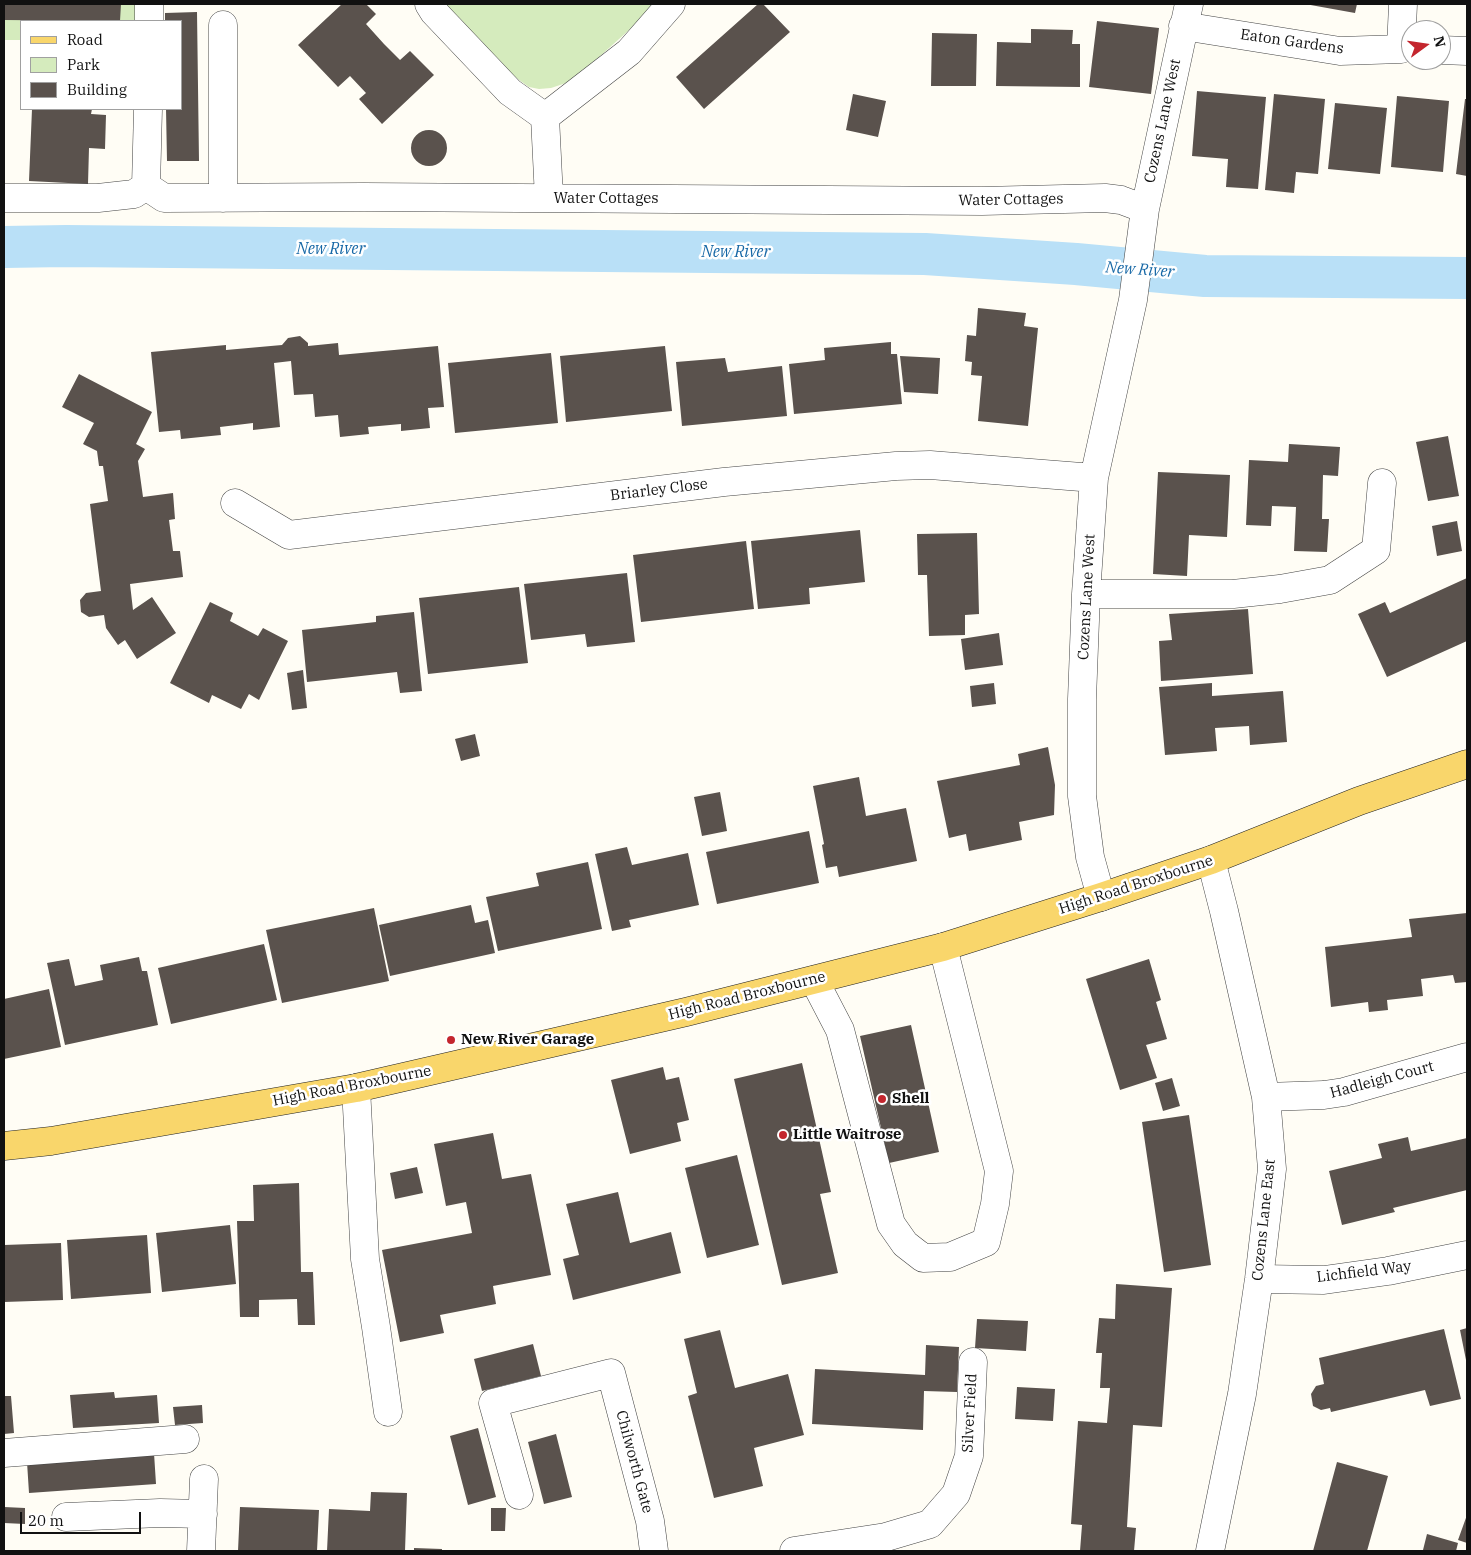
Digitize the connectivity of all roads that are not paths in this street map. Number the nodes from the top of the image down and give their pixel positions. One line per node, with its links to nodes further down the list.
1 (428, 4): 11 (street)
2 (671, 4): 11 (street)
3 (1403, 4): 5 (street, Eaton Gardens)
4 (1186, 15): 7 (street, Eaton Gardens); 16 (street, Cozens Lane West)
5 (1404, 20)
6 (223, 25): 14 (street)
7 (1401, 49)
8 (1451, 50): 9 (street)
9 (1467, 51)
10 (148, 110): 12 (street)
11 (545, 117): 15 (street)
12 (146, 186): 13 (street); 14 (street, Water Cottages)
13 (4, 198)
14 (223, 198): 15 (street, Water Cottages)
15 (549, 198): 16 (street, Water Cottages)
16 (1144, 210): 17 (street, Cozens Lane West)
17 (1094, 478): 19 (street, Briarley Close); 20 (street, Cozens Lane West)
18 (1382, 483): 20 (street)
19 (235, 503)
20 (1086, 594): 23 (street, Cozens Lane West)
21 (1467, 764): 22 (main road, High Road Broxbourne)
22 (1211, 860): 23 (main road, High Road Broxbourne); 28 (street, Cozens Lane East)
23 (1101, 897): 24 (main road, High Road Broxbourne)
24 (943, 947): 25 (main road, High Road Broxbourne); 25 (street)
25 (814, 980): 27 (main road, High Road Broxbourne)
26 (1467, 1057): 28 (street, Hadleigh Court)
27 (356, 1088): 29 (main road, High Road Broxbourne); 33 (street)
28 (1266, 1097): 31 (street, Cozens Lane East)
29 (4, 1146)
30 (1467, 1256): 31 (street, Lichfield Way)
31 (1259, 1279): 43 (street, Cozens Lane East)
32 (973, 1362): 42 (street, Silver Field)
33 (388, 1412)
34 (185, 1439): 35 (street)
35 (4, 1453)
36 (204, 1479): 38 (street)
37 (519, 1495): 41 (street, Chilworth Gate)
38 (203, 1514): 39 (street); 40 (street)
39 (66, 1517)
40 (201, 1551)
41 (654, 1551)
42 (794, 1551)
43 (1210, 1551)

